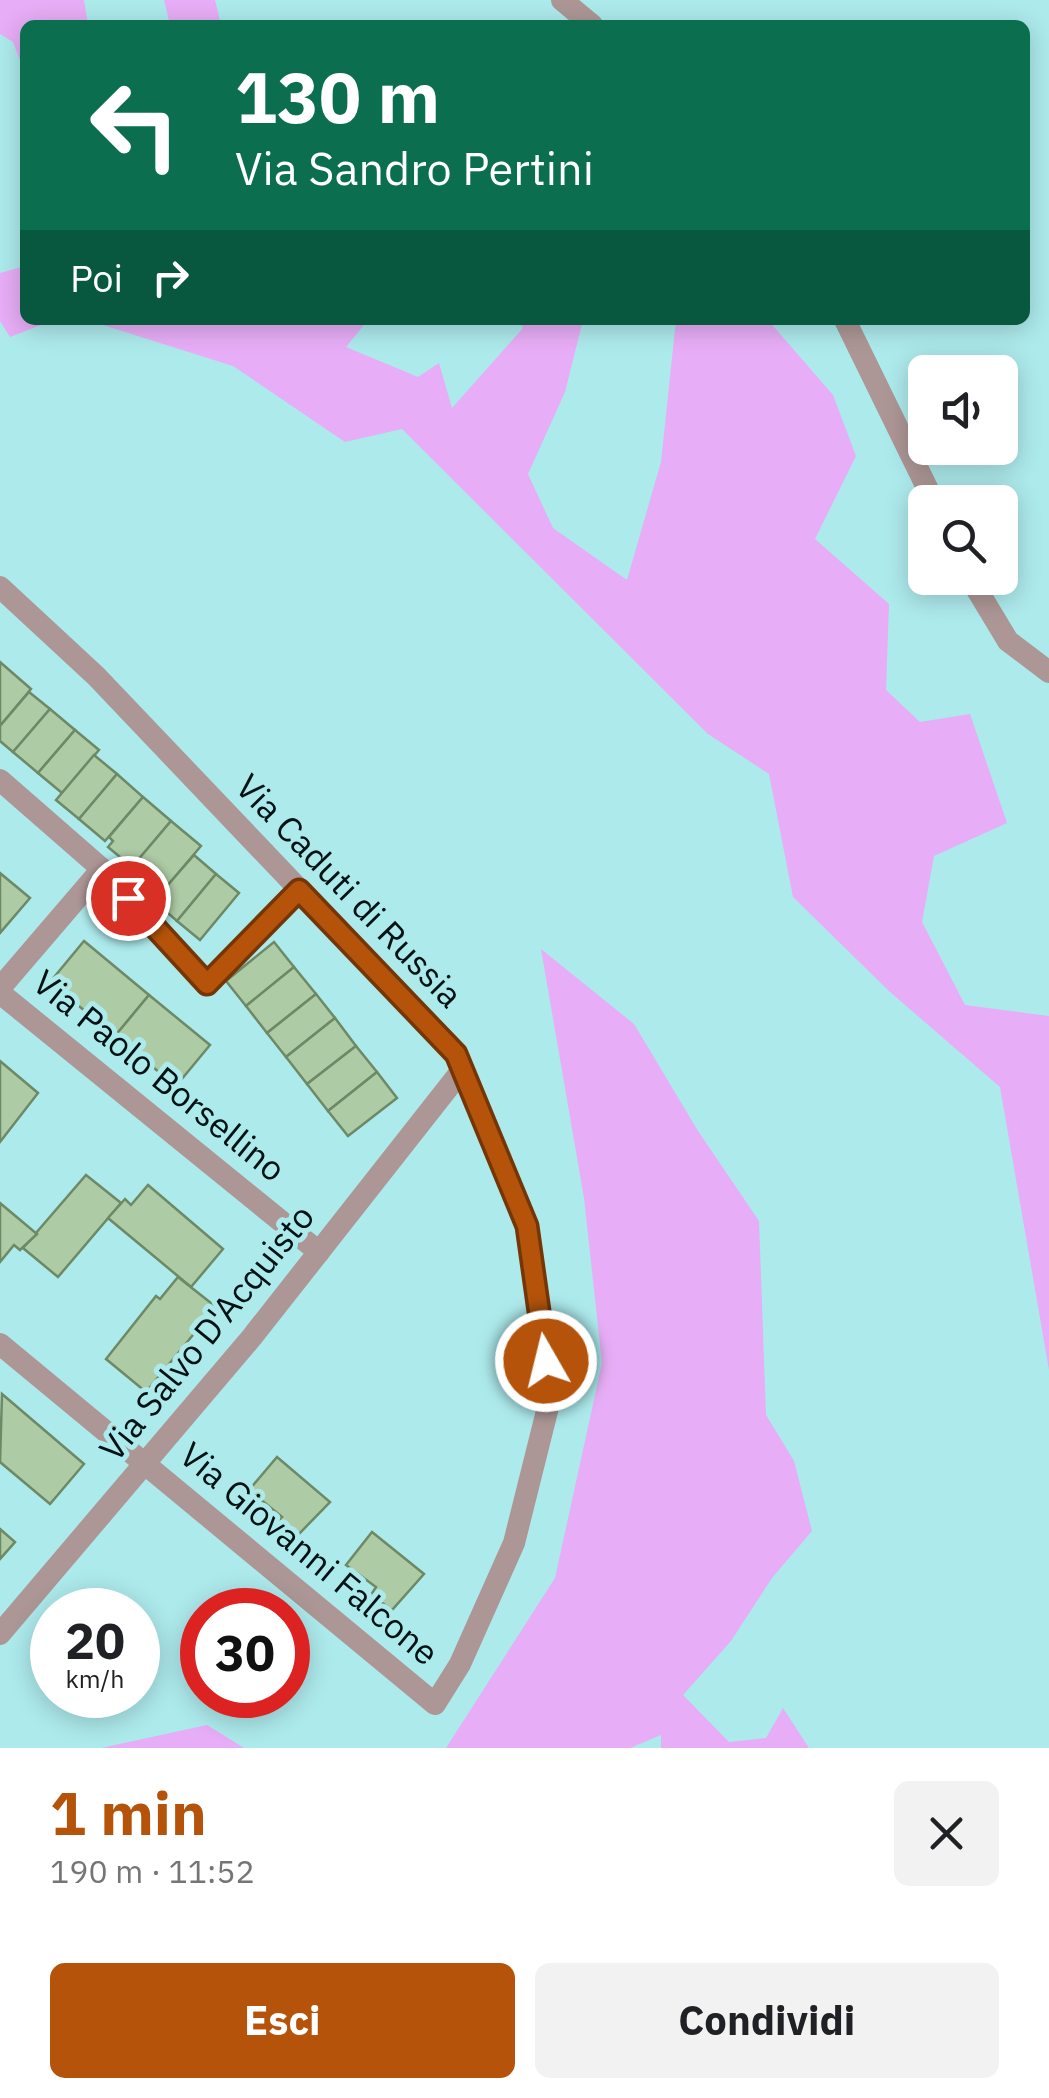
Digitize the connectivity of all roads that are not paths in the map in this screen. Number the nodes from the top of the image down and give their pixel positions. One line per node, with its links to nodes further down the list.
1 (562, 0): 2 (street)
2 (586, 20)
3 (847, 325): 4 (street)
4 (926, 485)
5 (0, 587): 10 (street, Via Caduti di Russia)
6 (980, 595): 7 (street)
7 (1049, 672)
8 (0, 780): 9 (street)
9 (102, 868): 10 (street); 11 (street)
10 (299, 890): 12 (street, Via Caduti di Russia)
11 (0, 991): 13 (street, Via Paolo Borsellino)
12 (462, 1070): 13 (street, Via Salvo D'Acquisto); 17 (street, Via Caduti di Russia)
13 (320, 1252): 15 (street, Via Salvo D'Acquisto)
14 (0, 1344): 15 (street, Via Giovanni Falcone)
15 (145, 1464): 16 (street, Via Salvo D'Acquisto); 17 (street, Via Giovanni Falcone)
16 (0, 1634)
17 (434, 1704)

